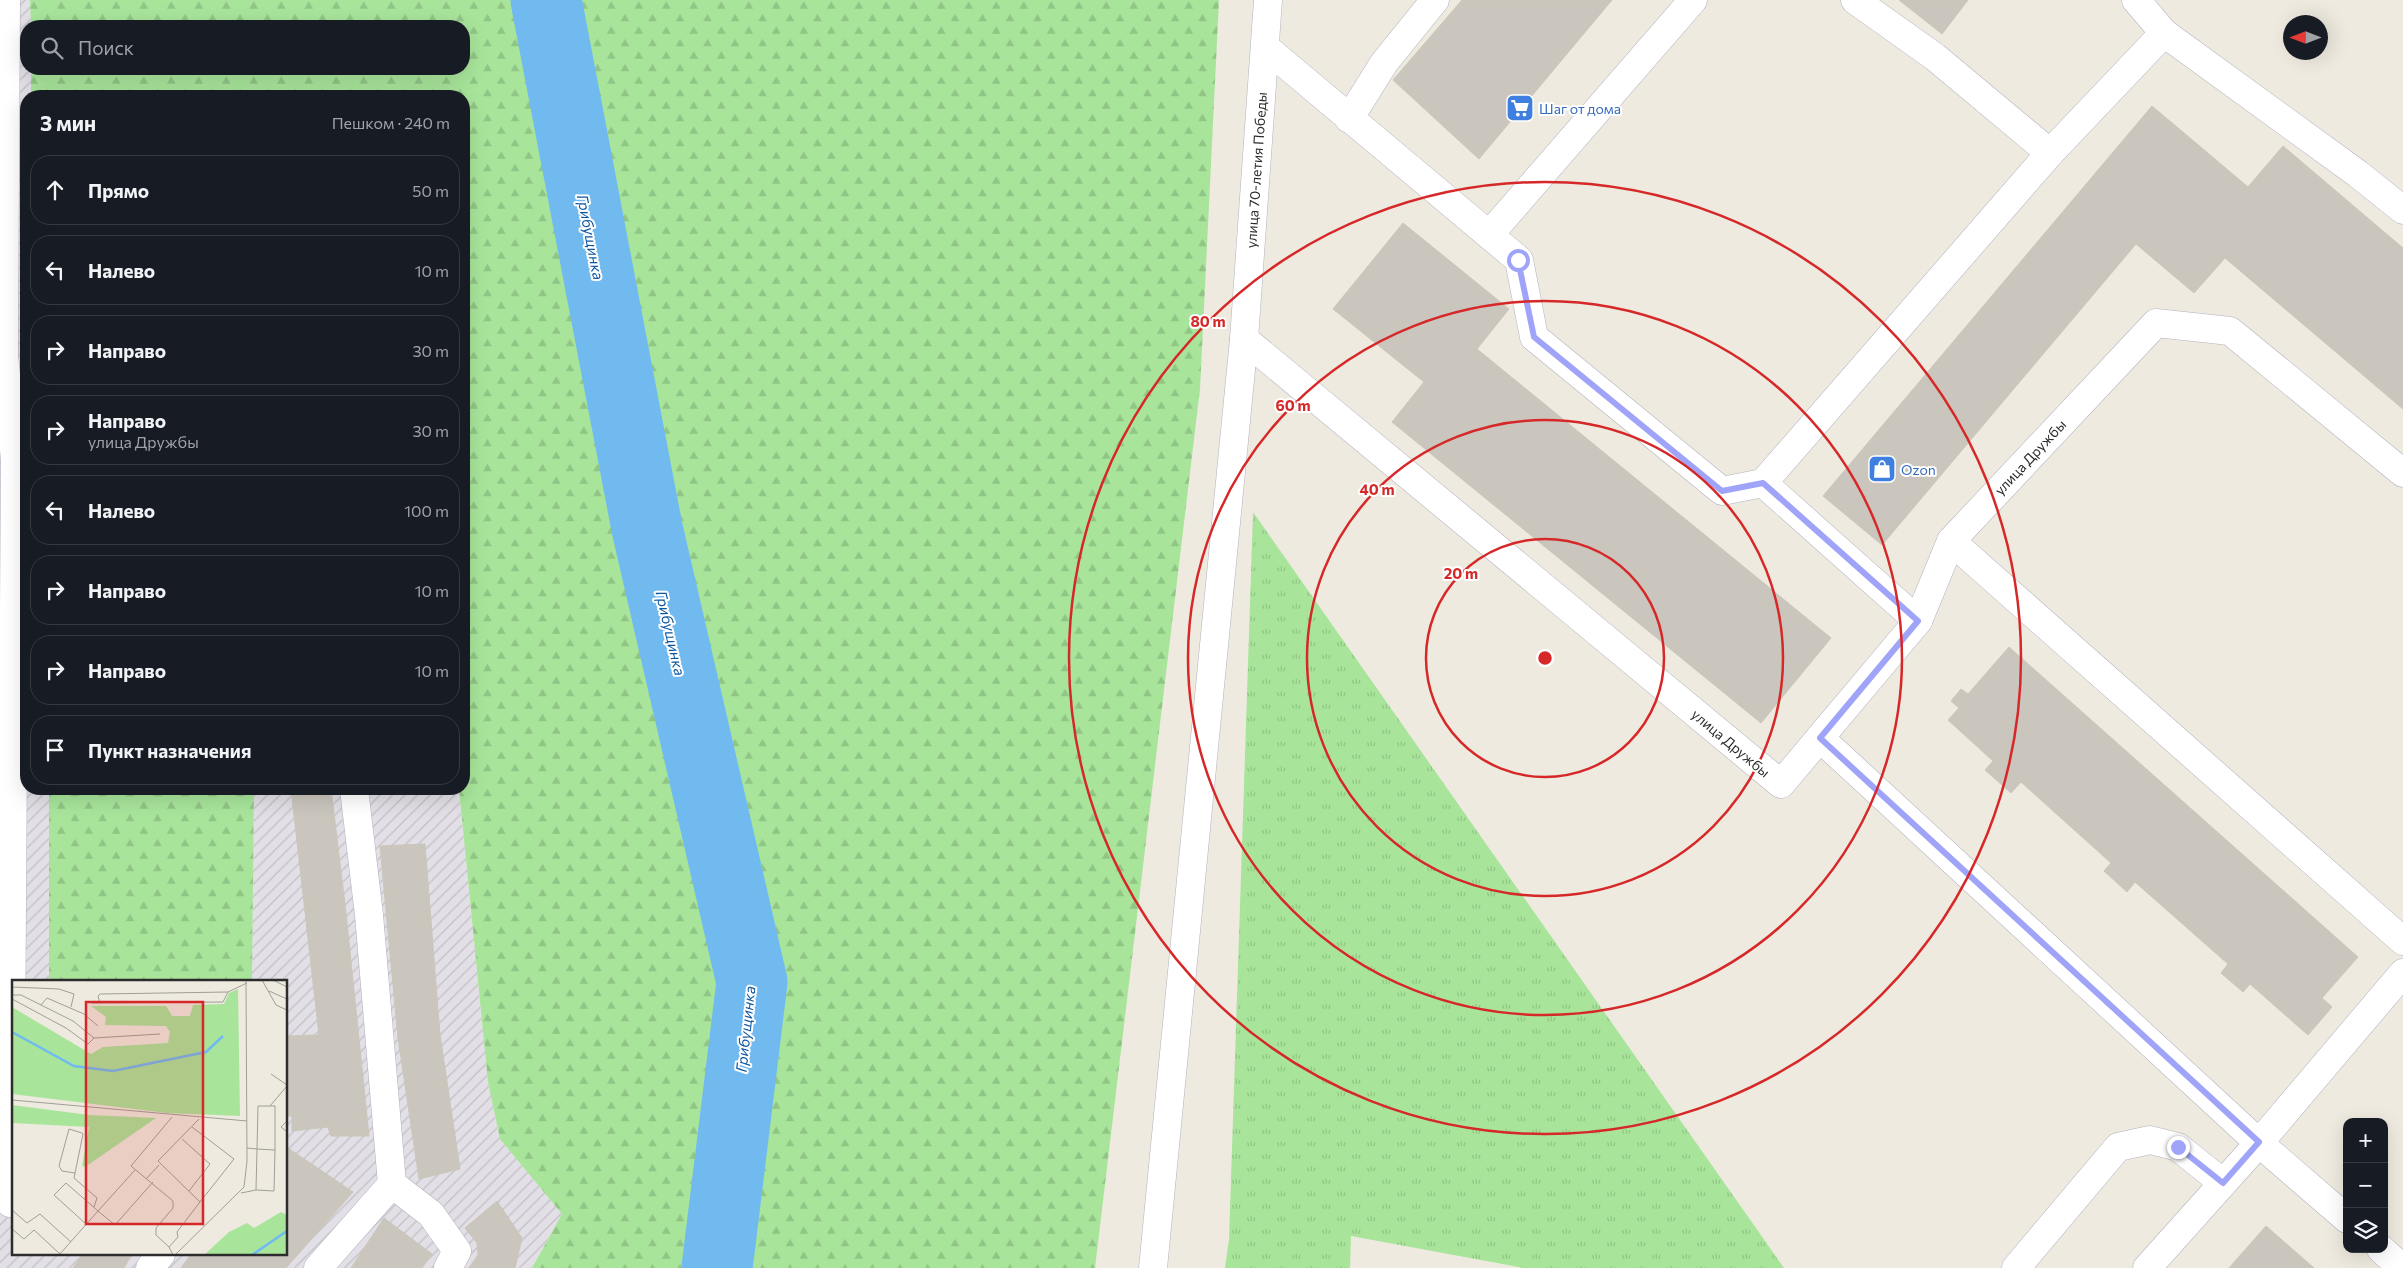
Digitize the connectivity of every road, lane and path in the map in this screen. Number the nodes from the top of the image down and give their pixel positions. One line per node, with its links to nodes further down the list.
1 (6, 0): 22 (street)
2 (1268, 0): 8 (street, улица 70-летия Победы)
3 (1435, 0): 9 (street)
4 (1693, 0): 12 (street)
5 (1855, 0): 10 (street)
6 (2136, 0): 7 (street)
7 (2164, 33): 10 (street); 11 (street)
8 (1265, 47): 9 (street); 13 (street, улица 70-летия Победы)
9 (1349, 119): 12 (street)
10 (2050, 153): 15 (street)
11 (2403, 210)
12 (1489, 236): 15 (street)
13 (1244, 339): 18 (street, улица Дружбы); 33 (street, улица 70-летия Победы)
14 (2403, 473): 16 (street, улица Дружбы)
15 (1763, 483): 17 (street)
16 (1951, 541): 17 (street, улица Дружбы); 20 (street)
17 (1918, 621): 18 (street, улица Дружбы)
18 (1820, 738): 23 (street)
19 (355, 795): 25 (street)
20 (2403, 941)
21 (2403, 973): 23 (street)
22 (5, 1125): 26 (street)
23 (2259, 1142): 24 (street); 27 (street)
24 (2223, 1183): 34 (street); 35 (street)
25 (392, 1184): 31 (street); 32 (street)
26 (10, 1203)
27 (2343, 1216)
28 (2385, 1253): 36 (street)
29 (160, 1256): 30 (street)
30 (150, 1268)
31 (318, 1268)
32 (448, 1268)
33 (1153, 1268)
34 (2016, 1268)
35 (2147, 1268)
36 (2402, 1268)

